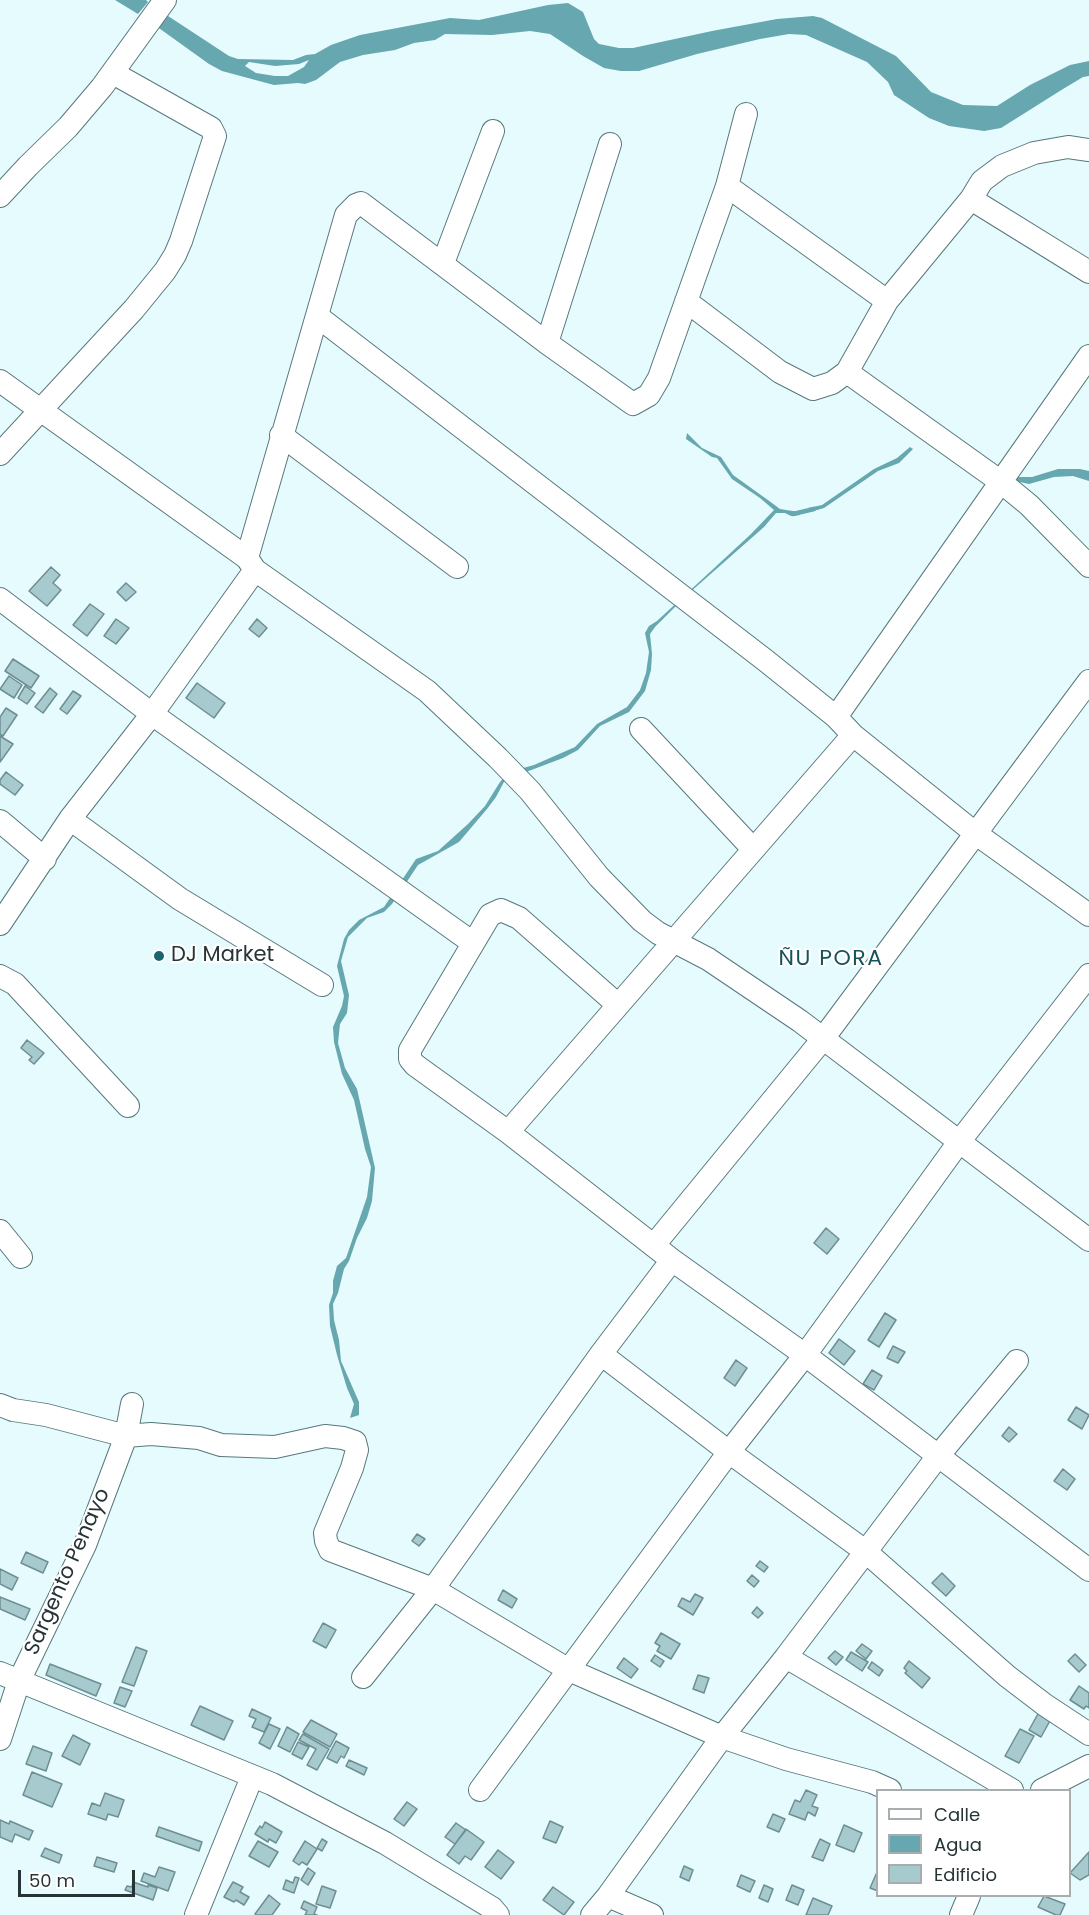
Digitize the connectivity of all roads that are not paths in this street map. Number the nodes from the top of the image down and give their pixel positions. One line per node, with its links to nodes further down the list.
1 (165, 0): 2 (street)
2 (113, 73): 8 (street); 19 (street)
3 (746, 114): 7 (street)
4 (493, 131): 10 (street)
5 (610, 144): 15 (street)
6 (1089, 150): 9 (street)
7 (727, 186): 12 (street); 13 (street)
8 (0, 196)
9 (971, 199): 11 (street); 13 (street)
10 (443, 263): 14 (street); 15 (street)
11 (1089, 272)
12 (686, 301): 15 (street); 17 (street)
13 (887, 301): 17 (street)
14 (317, 316): 20 (street); 29 (street)
15 (547, 343)
16 (1089, 356): 22 (street)
17 (847, 372): 22 (street)
18 (0, 381): 19 (street)
19 (41, 410): 21 (street); 23 (street)
20 (281, 435): 23 (street); 25 (street)
21 (0, 454)
22 (1000, 482): 24 (street); 29 (street)
23 (251, 564): 28 (street); 39 (street)
24 (1089, 566)
25 (457, 567)
26 (0, 599): 28 (street)
27 (1089, 681): 34 (street)
28 (152, 714): 32 (street); 40 (street)
29 (836, 717): 31 (street)
30 (642, 729): 35 (street)
31 (853, 735): 34 (street); 35 (street)
32 (70, 819): 36 (street); 43 (street)
33 (0, 821): 36 (street)
34 (975, 832): 37 (street); 45 (street)
35 (753, 849): 39 (street)
36 (45, 859): 38 (street)
37 (1089, 915)
38 (0, 924)
39 (673, 942): 44 (street); 45 (street)
40 (473, 943): 44 (street); 47 (street)
41 (1089, 975): 48 (street)
42 (0, 976): 46 (street)
43 (322, 985)
44 (618, 1005): 47 (street)
45 (822, 1040): 48 (street); 51 (street)
46 (128, 1106)
47 (508, 1132): 51 (street)
48 (958, 1142): 50 (street); 55 (street)
49 (0, 1231): 52 (street)
50 (1089, 1240)
51 (654, 1245): 53 (street)
52 (21, 1257)
53 (672, 1260): 54 (street); 55 (street)
54 (601, 1354): 60 (street); 64 (street)
55 (805, 1355): 60 (street); 61 (street)
56 (1017, 1361): 61 (street)
57 (132, 1404): 59 (street, Sargento Penayo)
58 (0, 1405): 59 (street)
59 (126, 1436): 64 (street); 67 (street, Sargento Penayo)
60 (729, 1452): 62 (street); 66 (street)
61 (938, 1456): 62 (street); 63 (street)
62 (866, 1551): 65 (street); 69 (street)
63 (1088, 1567)
64 (433, 1589): 66 (street); 68 (street)
65 (786, 1657): 70 (street); 75 (street)
66 (569, 1670): 70 (street); 77 (street)
67 (10, 1677): 71 (street, Sargento Penayo); 73 (street)
68 (363, 1677)
69 (1089, 1734)
70 (722, 1737): 74 (street); 78 (street)
71 (0, 1739)
72 (1089, 1766): 76 (street)
73 (252, 1777): 80 (street); 81 (street)
74 (886, 1789)
75 (1009, 1789)
76 (1046, 1789)
77 (480, 1790)
78 (608, 1896): 82 (street); 83 (street)
79 (969, 1897): 84 (street)
80 (196, 1915)
81 (498, 1915)
82 (592, 1915)
83 (652, 1915)
84 (961, 1915)

